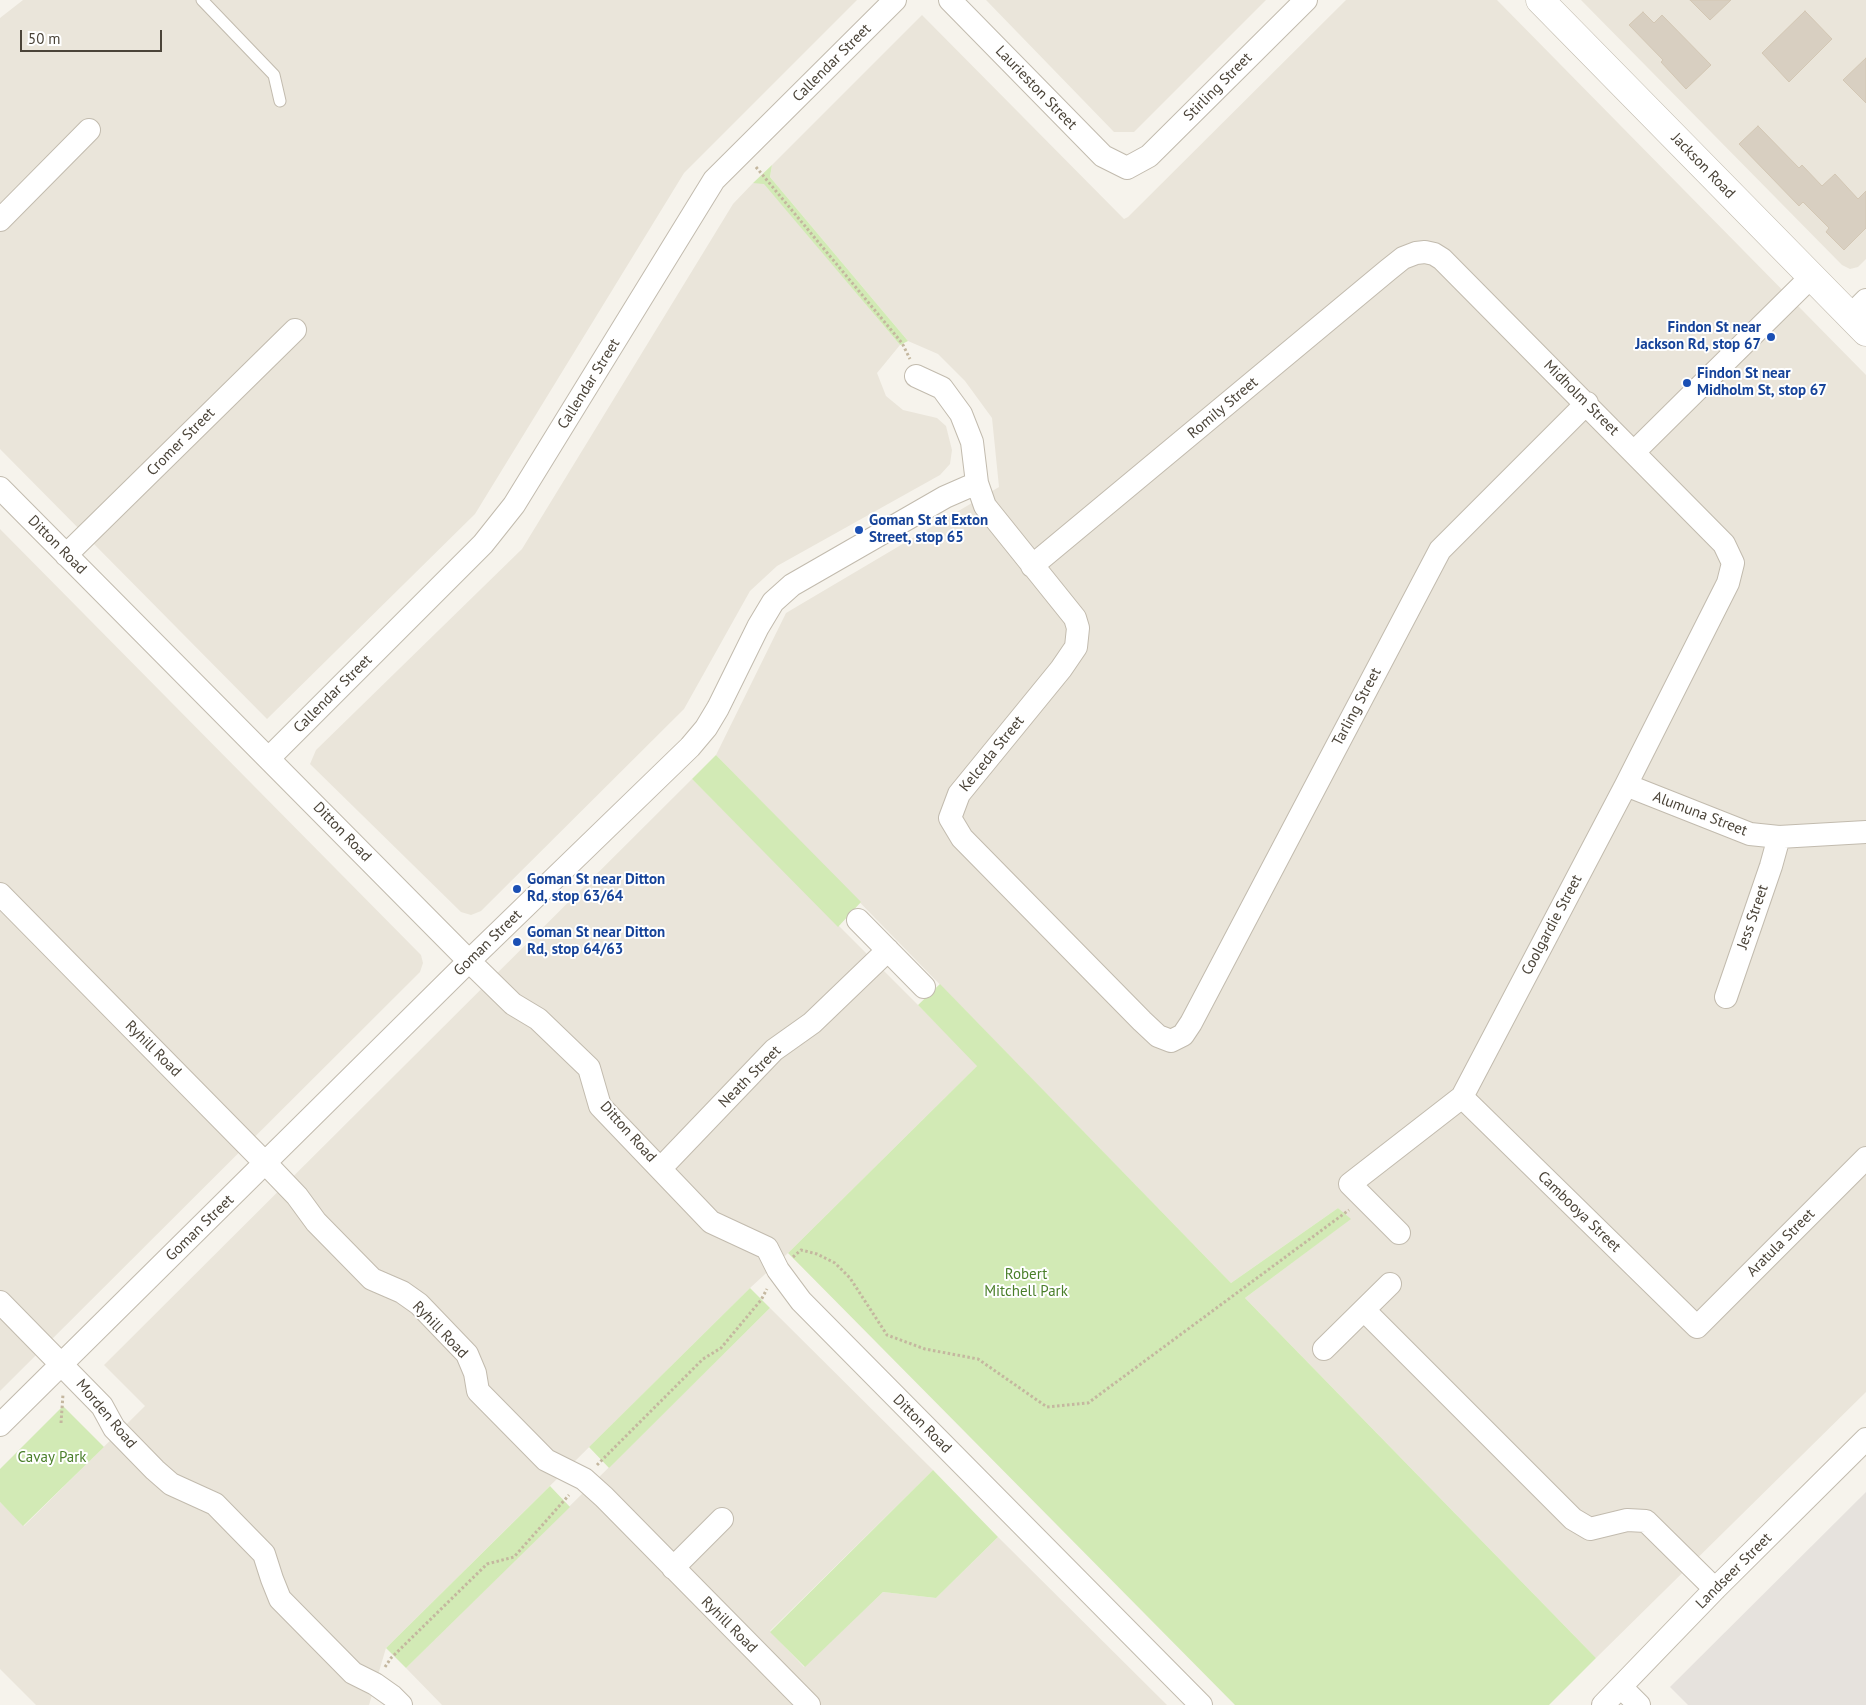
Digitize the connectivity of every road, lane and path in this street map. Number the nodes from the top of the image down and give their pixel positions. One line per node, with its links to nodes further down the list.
1 (202, 0): 6 (lane)
2 (895, 0): 8 (street, Callendar Street)
3 (950, 0): 9 (street, Laurieston Street)
4 (1306, 0): 9 (street, Stirling Street)
5 (1540, 0): 12 (street, Jackson Road)
6 (280, 101)
7 (89, 130): 10 (street)
8 (743, 153): 15 (path); 23 (street, Callendar Street)
9 (1127, 168)
10 (0, 220)
11 (1416, 253): 16 (street, Midholm Street); 22 (street, Romily Street)
12 (1811, 277): 13 (street, Jackson Road); 17 (street)
13 (1861, 316)
14 (295, 330): 20 (street, Cromer Street)
15 (916, 376): 18 (street, Kelceda Street)
16 (1587, 403): 17 (street, Midholm Street); 33 (street, Tarling Street)
17 (1634, 452): 21 (street, Midholm Street)
18 (977, 483): 22 (street, Kelceda Street); 30 (street, Goman Street)
19 (0, 488): 20 (street, Ditton Road)
20 (66, 555): 23 (street, Ditton Road)
21 (1733, 563): 24 (street, Coolgardie Street)
22 (1032, 566): 33 (street, Kelceda Street)
23 (269, 758): 30 (street, Ditton Road)
24 (1626, 785): 26 (street, Alumuna Street); 34 (street, Coolgardie Street)
25 (1866, 832): 26 (street, Alumuna Street)
26 (1779, 837): 32 (street, Jess Street)
27 (0, 894): 36 (street, Ryhill Road)
28 (858, 920): 29 (street)
29 (888, 950): 31 (street); 37 (street, Neath Street)
30 (469, 961): 36 (street, Goman Street); 37 (street, Ditton Road)
31 (924, 987)
32 (1726, 997)
33 (1171, 1041)
34 (1462, 1097): 38 (street, Coolgardie Street); 44 (street, Cambooya Street)
35 (1866, 1158): 44 (street, Aratula Street)
36 (266, 1164): 46 (street, Goman Street); 51 (street, Ryhill Road)
37 (661, 1168): 40 (street, Ditton Road)
38 (1365, 1198): 39 (street, Coolgardie Street); 40 (path)
39 (1399, 1233)
40 (778, 1270): 51 (path); 59 (street, Ditton Road)
41 (1390, 1284): 43 (street)
42 (0, 1302): 46 (street, Morden Road)
43 (1364, 1310): 45 (street); 54 (street)
44 (1697, 1327)
45 (1324, 1349)
46 (62, 1364): 49 (street, Goman Street); 55 (street, Morden Road)
47 (63, 1391): 48 (path)
48 (61, 1423)
49 (0, 1425)
50 (1866, 1438): 54 (street, Landseer Street)
51 (584, 1479): 53 (street, Ryhill Road); 55 (path)
52 (722, 1519): 53 (street)
53 (673, 1568): 58 (street, Ryhill Road)
54 (1715, 1589): 56 (street, Landseer Street)
55 (375, 1684): 57 (street, Morden Road)
56 (1621, 1687): 60 (street, Landseer Street); 61 (street)
57 (401, 1705)
58 (809, 1705)
59 (1200, 1705)
60 (1603, 1705)
61 (1639, 1705)

